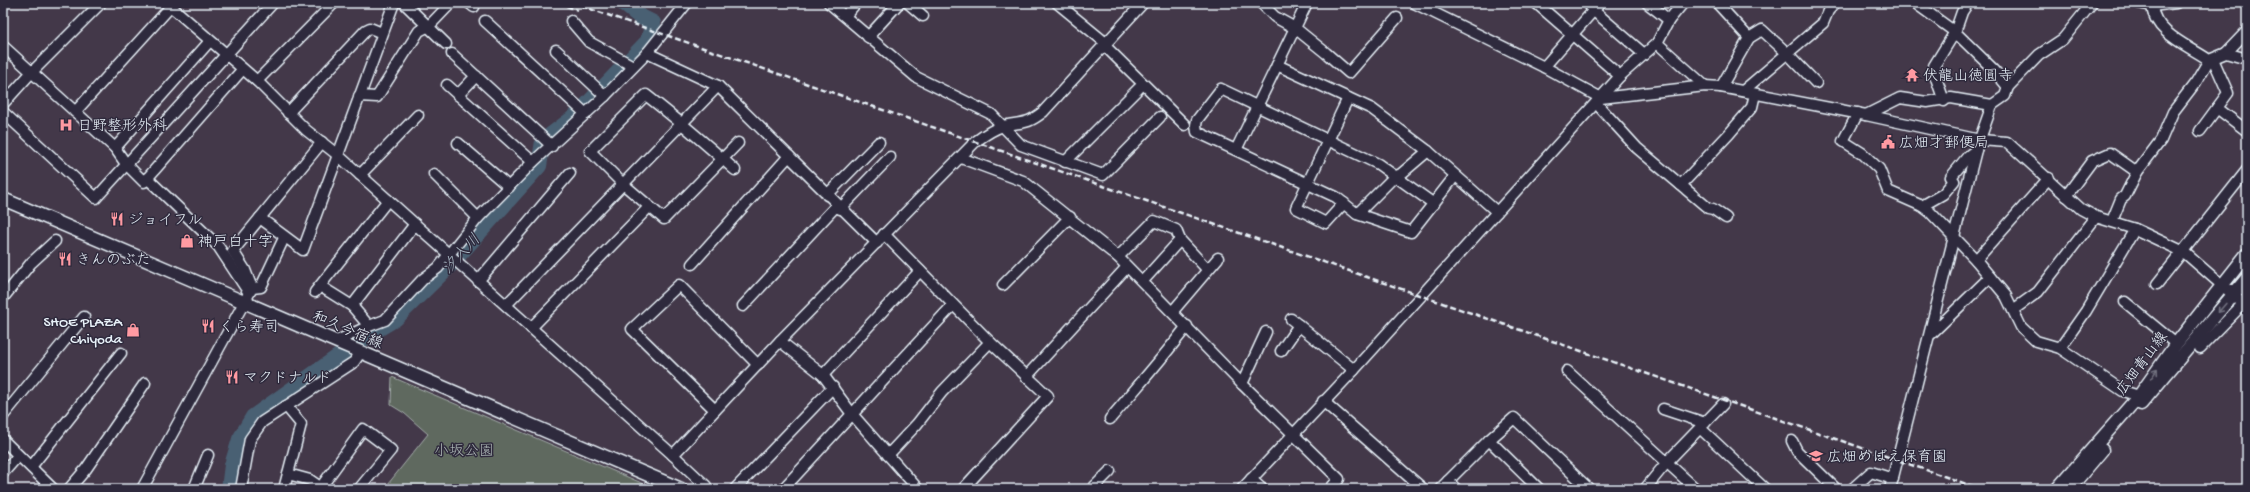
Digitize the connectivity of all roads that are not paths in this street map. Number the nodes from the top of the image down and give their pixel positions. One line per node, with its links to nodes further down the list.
1 (101, 3): 62 (street)
2 (273, 3): 52 (street)
3 (334, 3): 65 (street)
4 (394, 3): 40 (street)
5 (451, 3): 36 (street)
6 (687, 3): 50 (street)
7 (829, 3): 30 (street)
8 (856, 3): 30 (street)
9 (899, 3): 42 (street)
10 (908, 3): 31 (street)
11 (1057, 3): 47 (street)
12 (1143, 3): 47 (street)
13 (1261, 3): 37 (street)
14 (1307, 3): 37 (street)
15 (1414, 3): 60 (street)
16 (1536, 3): 41 (street)
17 (1647, 3): 33 (street)
18 (1682, 3): 33 (street)
19 (1717, 3): 43 (street)
20 (1835, 3): 55 (street)
21 (1915, 3): 39 (street)
22 (1968, 3): 39 (street)
23 (2092, 3): 71 (street)
24 (2138, 3): 29 (street)
25 (2176, 3): 29 (street)
26 (171, 4): 44 (street); 86 (street)
27 (406, 4): 36 (street)
28 (1594, 6): 41 (street); 54 (street)
29 (2152, 6): 56 (street)
30 (844, 16): 42 (street)
31 (923, 16)
32 (1397, 18): 37 (street)
33 (1669, 20): 45 (street)
34 (485, 21): 87 (street)
35 (571, 21): 59 (street)
36 (429, 26): 46 (street); 76 (street)
37 (1295, 28): 58 (street)
38 (2247, 31): 51 (street)
39 (1955, 32): 71 (street); 80 (street)
40 (382, 33): 76 (street); 88 (street)
41 (1572, 36): 60 (street); 64 (street)
42 (868, 37): 94 (street)
43 (1749, 38): 55 (street); 70 (street)
44 (210, 41): 52 (street); 103 (street)
45 (1657, 43): 54 (street); 69 (street)
46 (446, 44)
47 (1106, 45): 93 (street); 94 (street)
48 (3, 46): 62 (street)
49 (556, 50): 77 (street)
50 (647, 53): 59 (street); 68 (street)
51 (2226, 53): 56 (street); 57 (street)
52 (225, 54): 61 (street); 115 (street)
53 (452, 54): 63 (street)
54 (1644, 54): 64 (street)
55 (1788, 54): 66 (street); 73 (street)
56 (2211, 59): 84 (street); 118 (street)
57 (2247, 59)
58 (1277, 65): 78 (street); 83 (street)
59 (633, 66): 77 (street)
60 (1544, 67): 79 (street)
61 (242, 70): 65 (street); 124 (street)
62 (31, 73): 81 (street); 86 (street)
63 (476, 76): 75 (street); 104 (street)
64 (1620, 76): 79 (street)
65 (257, 81): 88 (street)
66 (1816, 83)
67 (447, 85): 75 (street)
68 (718, 86): 92 (street); 109 (street)
69 (1705, 86): 70 (street); 79 (street)
70 (1721, 87): 73 (street)
71 (2008, 87): 82 (street)
72 (1139, 88): 114 (street)
73 (1743, 91): 74 (street)
74 (1754, 94): 89 (street); 128 (street)
75 (458, 95): 113 (street)
76 (359, 96): 108 (street)
77 (605, 96): 87 (street)
78 (1348, 98): 98 (street); 107 (street)
79 (1598, 100): 128 (street); 139 (street)
80 (1944, 101): 82 (street); 89 (street)
81 (3, 104)
82 (1992, 105): 97 (street)
83 (1257, 107): 98 (street); 105 (street); 105 (street)
84 (2217, 108): 95 (street); 96 (street)
85 (3, 112): 115 (street)
86 (75, 112): 103 (street)
87 (583, 112): 104 (street)
88 (288, 114): 99 (street)
89 (1862, 114): 97 (street); 136 (street)
90 (418, 115): 121 (street)
91 (1160, 117): 114 (street)
92 (681, 123): 112 (street); 126 (street); 126 (street)
93 (1185, 125)
94 (1003, 126): 111 (street); 114 (street)
95 (2200, 131)
96 (2247, 131)
97 (1980, 140): 106 (street); 125 (street)
98 (1329, 141): 123 (street); 127 (street)
99 (322, 142): 108 (street); 143 (street)
100 (880, 142): 130 (street)
101 (458, 143): 129 (street)
102 (738, 143): 112 (street)
103 (115, 148): 115 (street)
104 (548, 149): 113 (street)
105 (1236, 150): 127 (street)
106 (1976, 150): 136 (street); 151 (street)
107 (1428, 151): 122 (street); 123 (street)
108 (339, 156): 121 (street); 150 (street)
109 (789, 156): 130 (street); 161 (street)
110 (890, 158): 138 (street)
111 (961, 158): 141 (street); 149 (street)
112 (722, 159): 116 (street); 137 (street)
113 (533, 162): 129 (street)
114 (1065, 162)
115 (126, 164): 124 (street)
116 (734, 170)
117 (2247, 170): 155 (street)
118 (2137, 172): 131 (street); 146 (street)
119 (570, 173): 167 (street)
120 (434, 174): 144 (street)
121 (360, 175): 133 (street)
122 (1456, 176): 135 (street); 139 (street)
123 (1394, 177): 135 (street); 140 (street)
124 (147, 178): 173 (street)
125 (2049, 178): 131 (street); 160 (street)
126 (622, 183): 137 (street); 176 (street)
127 (1308, 183): 134 (street); 134 (street)
128 (1681, 185): 145 (street)
129 (509, 187): 144 (street)
130 (827, 195): 138 (street)
131 (2066, 196): 142 (street)
132 (3, 200): 173 (main road, 和久今宿線)
133 (388, 200): 147 (street); 179 (street)
134 (1344, 203): 140 (street)
135 (1434, 204): 140 (street)
136 (1922, 206): 151 (street)
137 (649, 207): 188 (street)
138 (838, 207): 154 (street); 180 (street)
139 (1497, 212): 201 (street)
140 (1357, 214)
141 (1070, 217): 158 (street); 170 (street)
142 (2096, 217): 146 (street); 181 (street)
143 (260, 218): 150 (street); 173 (street)
144 (478, 218): 157 (street)
145 (1726, 218)
146 (2112, 221): 148 (street)
147 (415, 224): 157 (street); 179 (street)
148 (2135, 229): 155 (street); 195 (street)
149 (884, 234): 154 (street); 164 (street)
150 (284, 238): 173 (street)
151 (1955, 238): 160 (street); 190 (street)
152 (1180, 240): 158 (street); 163 (street); 168 (street)
153 (54, 241): 174 (street)
154 (877, 243): 191 (street)
155 (2184, 252): 169 (street); 171 (street)
156 (2247, 254): 171 (main road, 広畑青山線)
157 (449, 255): 167 (street); 186 (street)
158 (1118, 257): 162 (street)
159 (1218, 258): 163 (street)
160 (1976, 260): 165 (street)
161 (692, 264)
162 (1127, 267): 168 (street); 204 (street)
163 (1207, 269): 182 (street)
164 (920, 271): 177 (street); 203 (street)
165 (1990, 277): 181 (street); 190 (street)
166 (2247, 278): 263 (main road, 広畑青山線, one-way to 263)
167 (478, 281): 176 (street)
168 (1143, 281): 182 (street)
169 (2157, 284)
170 (1003, 285)
171 (2226, 288): 172 (street); 178 (street); 194 (main road, 広畑青山線)
172 (2247, 290)
173 (248, 295): 192 (main road, 和久今宿線); 237 (street)
174 (3, 298)
175 (2125, 302): 194 (street)
176 (506, 305): 188 (street)
177 (953, 305): 193 (street); 214 (street)
178 (2245, 305): 196 (street)
179 (352, 306): 186 (street)
180 (743, 306)
181 (2013, 310): 195 (street)
182 (1173, 312): 187 (street)
183 (84, 317): 215 (street)
184 (1291, 319): 185 (street)
185 (1299, 325): 197 (street); 201 (street)
186 (369, 326): 192 (street)
187 (1187, 326): 206 (street); 216 (street)
188 (531, 328): 223 (street)
189 (1266, 332): 206 (street)
190 (1930, 335): 233 (street)
191 (780, 341): 200 (street); 203 (street)
192 (340, 342): 198 (main road, 和久今宿線)
193 (990, 342): 204 (street); 224 (street)
194 (2176, 344): 208 (main road, 広畑青山線, one-way to 194)
195 (2060, 348): 208 (street)
196 (2200, 348)
197 (1281, 350)
198 (361, 352): 211 (street); 242 (main road, 和久今宿線)
199 (121, 353): 227 (street)
200 (758, 365): 213 (street); 213 (street)
201 (1354, 370): 209 (street)
202 (1568, 371): 226 (street)
203 (823, 375): 207 (street)
204 (1026, 377): 247 (street)
205 (145, 383): 236 (street)
206 (1242, 384): 218 (street)
207 (833, 387): 214 (street); 244 (street)
208 (2139, 396): 262 (main road, 広畑青山線)
209 (1323, 401): 218 (street); 252 (street)
210 (1723, 404): 217 (street)
211 (286, 406): 230 (street); 239 (street)
212 (1663, 409): 217 (street)
213 (715, 410): 223 (street)
214 (852, 414): 224 (street); 245 (street)
215 (3, 416)
216 (1110, 419)
217 (1703, 425): 226 (street); 259 (street)
218 (1294, 433): 231 (street); 251 (street)
219 (3, 440): 225 (street)
220 (1488, 440): 232 (street); 255 (street); 256 (street)
221 (1792, 441): 260 (street)
222 (208, 455): 238 (street)
223 (673, 455): 243 (street)
224 (888, 455): 246 (street)
225 (18, 456): 227 (street); 229 (street)
226 (1667, 462): 257 (street); 258 (street)
227 (31, 467): 234 (street)
228 (1110, 471): 248 (street)
229 (3, 473)
230 (288, 474): 235 (street); 240 (street)
231 (1251, 479): 249 (street); 250 (street)
232 (1448, 481): 253 (street); 254 (street)
233 (1892, 484): 261 (street)
234 (52, 488)
235 (322, 488): 241 (street)
236 (69, 489)
237 (142, 489)
238 (194, 489)
239 (242, 489)
240 (284, 489)
241 (359, 489)
242 (681, 489)
243 (705, 489)
244 (736, 489)
245 (783, 489)
246 (918, 489)
247 (963, 489)
248 (1092, 489)
249 (1242, 489)
250 (1262, 489)
251 (1330, 489)
252 (1423, 489)
253 (1440, 489)
254 (1456, 489)
255 (1538, 489)
256 (1589, 489)
257 (1645, 489)
258 (1696, 489)
259 (1765, 489)
260 (1836, 489)
261 (1852, 489)
262 (2057, 489)
263 (2069, 489)

